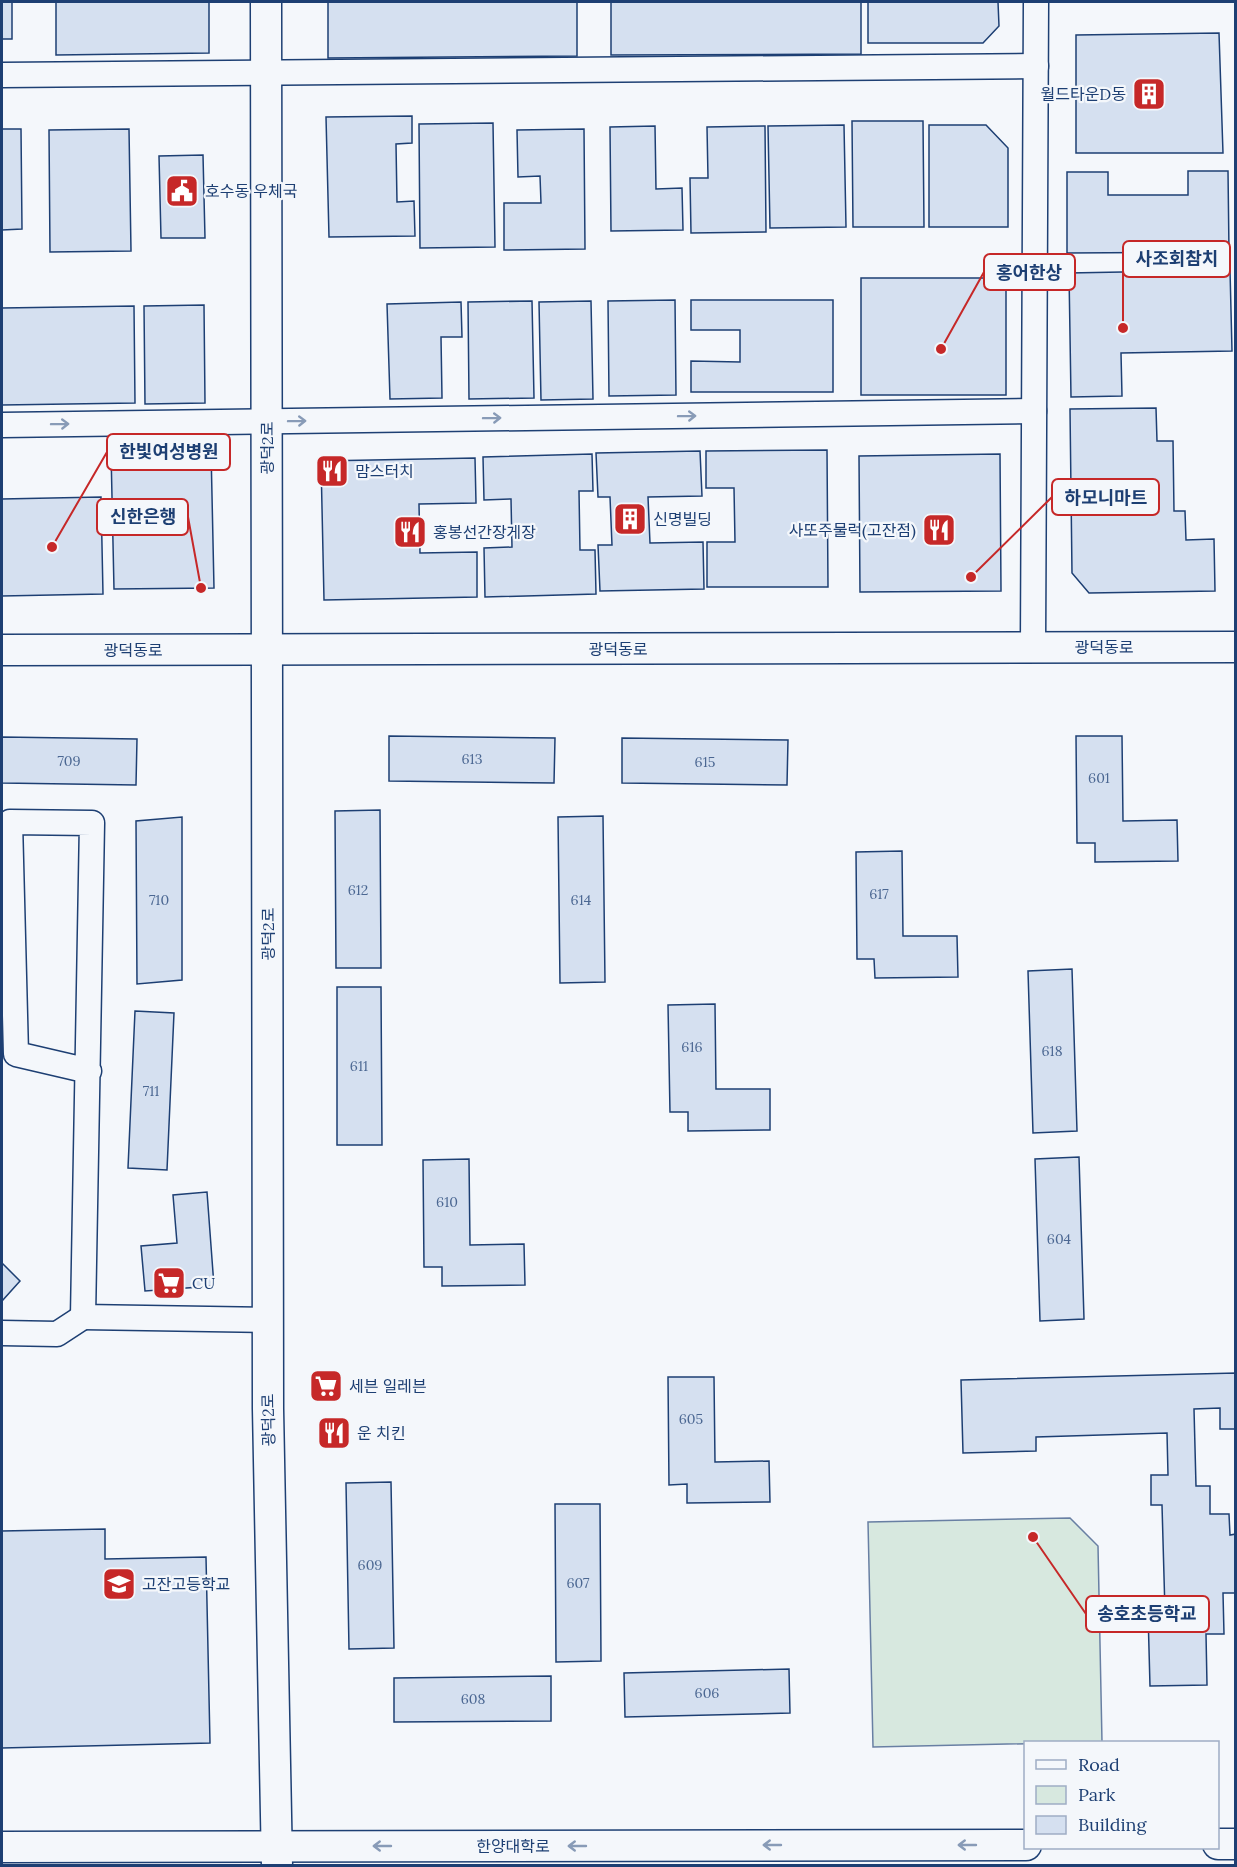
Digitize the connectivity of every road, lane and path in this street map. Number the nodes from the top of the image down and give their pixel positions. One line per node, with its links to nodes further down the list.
1 (266, 2): 4 (street, 광덕2로)
2 (1036, 2): 3 (street)
3 (1036, 66): 4 (street); 6 (street)
4 (266, 73): 5 (street); 7 (street, 광덕2로)
5 (2, 75)
6 (1034, 411): 7 (street, one-way to 6); 9 (street)
7 (267, 422): 8 (street, one-way to 7); 12 (street, 광덕2로)
8 (2, 425)
9 (1033, 647): 10 (street, 광덕동로); 12 (street, 광덕동로)
10 (1236, 647)
11 (2, 650): 12 (street, 광덕동로)
12 (268, 650): 15 (street, 광덕2로)
13 (89, 1071): 13 (street); 14 (street)
14 (83, 1317): 15 (street); 16 (street)
15 (268, 1320): 21 (street, 광덕2로)
16 (2, 1333)
17 (1219, 1844): 18 (street)
18 (1236, 1844)
19 (1024, 1845): 21 (street, 한양대학로, one-way to 21)
20 (2, 1847): 21 (street, 한양대학로)
21 (277, 1856)

